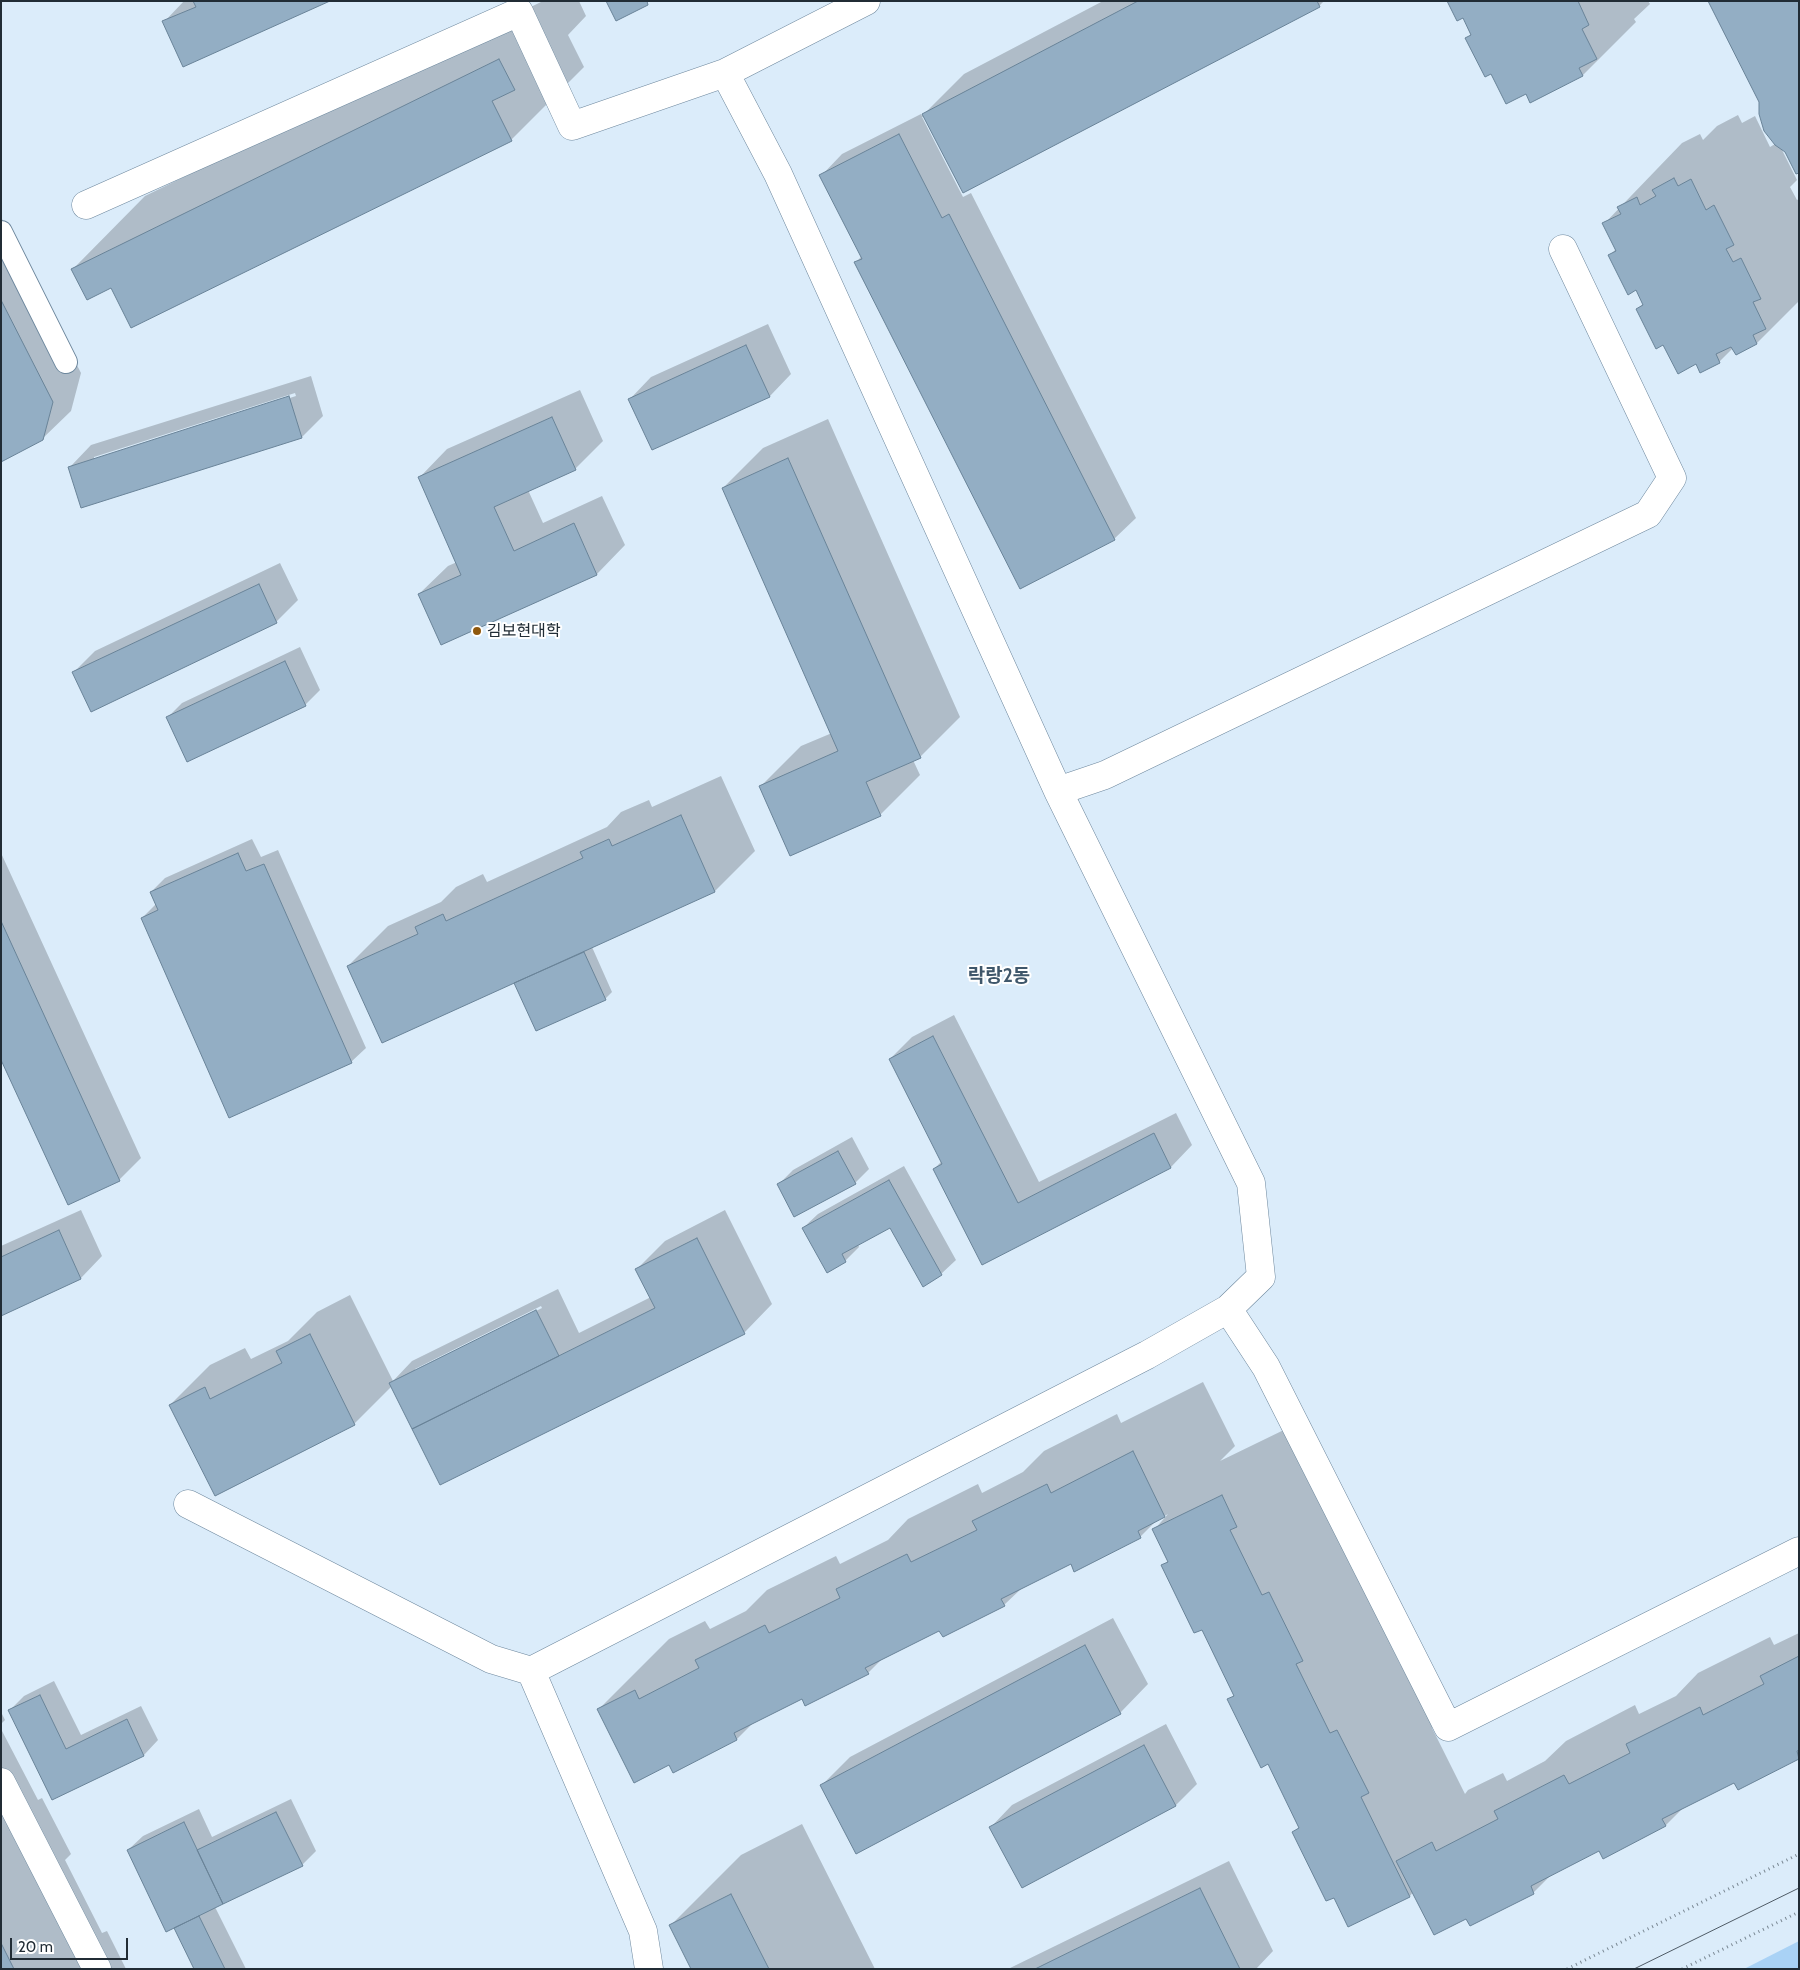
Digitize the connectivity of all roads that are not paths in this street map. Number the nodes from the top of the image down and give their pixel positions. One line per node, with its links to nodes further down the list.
1 (866, 1): 2 (street)
2 (724, 73): 3 (street); 7 (street)
3 (86, 205)
4 (1, 232): 6 (lane)
5 (1563, 249): 7 (street)
6 (66, 362)
7 (1058, 791): 8 (street)
8 (1228, 1309): 10 (street); 11 (street)
9 (188, 1504): 11 (street)
10 (1799, 1551)
11 (531, 1671): 14 (street)
12 (1, 1782): 13 (street)
13 (97, 1969)
14 (649, 1969)

